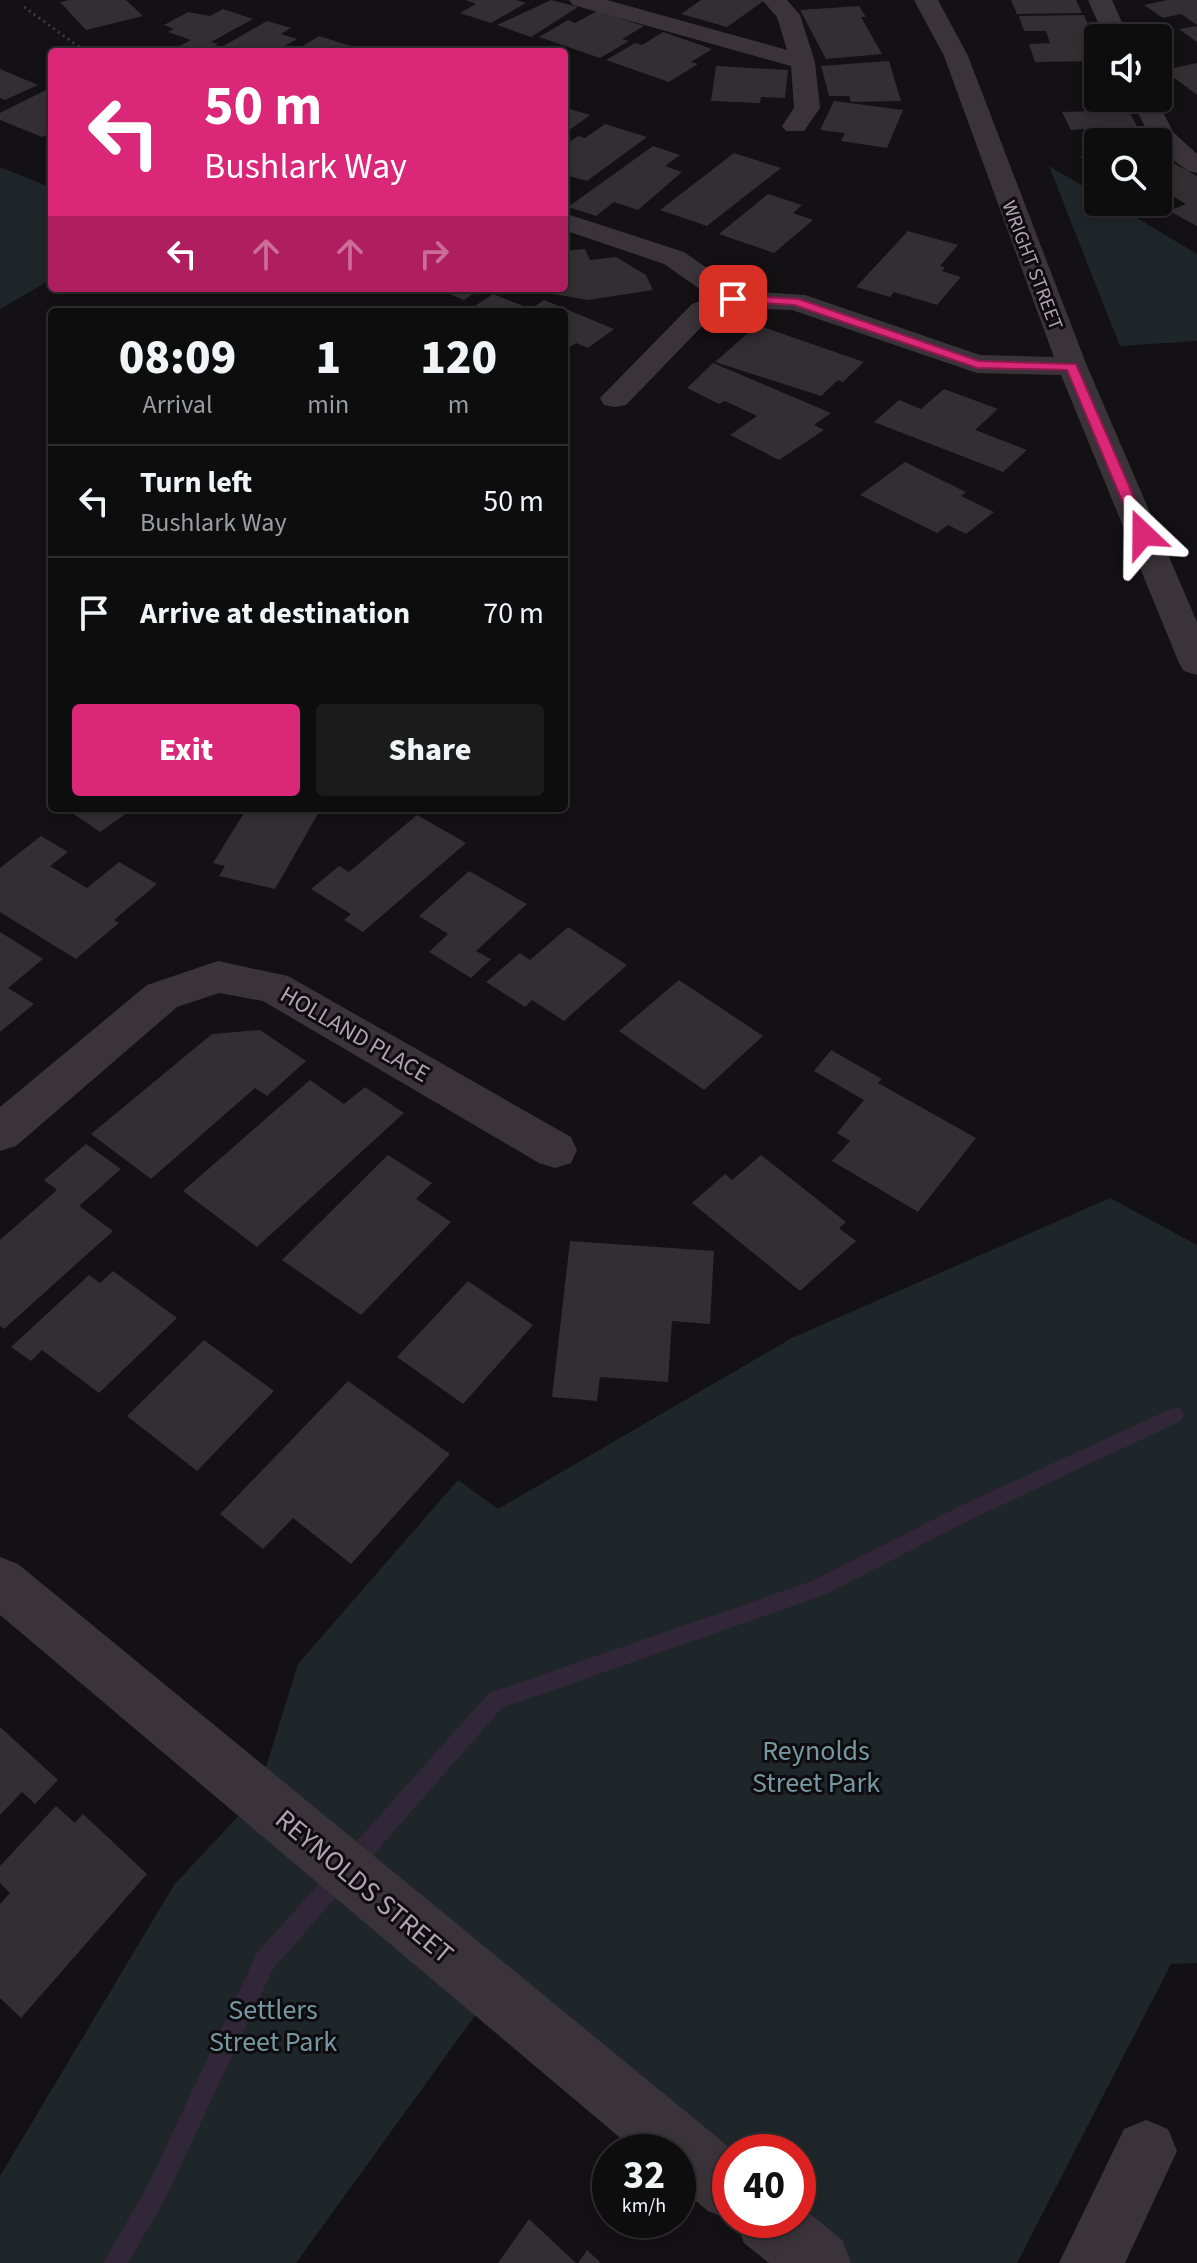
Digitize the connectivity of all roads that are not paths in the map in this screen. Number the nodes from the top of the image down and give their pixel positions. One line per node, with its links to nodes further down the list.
1 (581, 0): 6 (street)
2 (774, 0): 6 (street)
3 (926, 0): 12 (street, WRIGHT STREET)
4 (1100, 0): 5 (street)
5 (1111, 24)
6 (803, 62): 8 (street)
7 (1149, 112): 9 (street)
8 (795, 126)
9 (1197, 165)
10 (568, 222): 11 (street)
11 (733, 299): 12 (street); 13 (street)
12 (1072, 366): 14 (street, WRIGHT STREET)
13 (615, 398)
14 (1197, 663)
15 (0, 1133): 16 (street, HOLLAND PLACE)
16 (555, 1150)
17 (2, 1588): 19 (street, REYNOLDS STREET)
18 (1146, 2151): 22 (street)
19 (712, 2174)
20 (789, 2238): 21 (street)
21 (819, 2263)
22 (1091, 2263)

